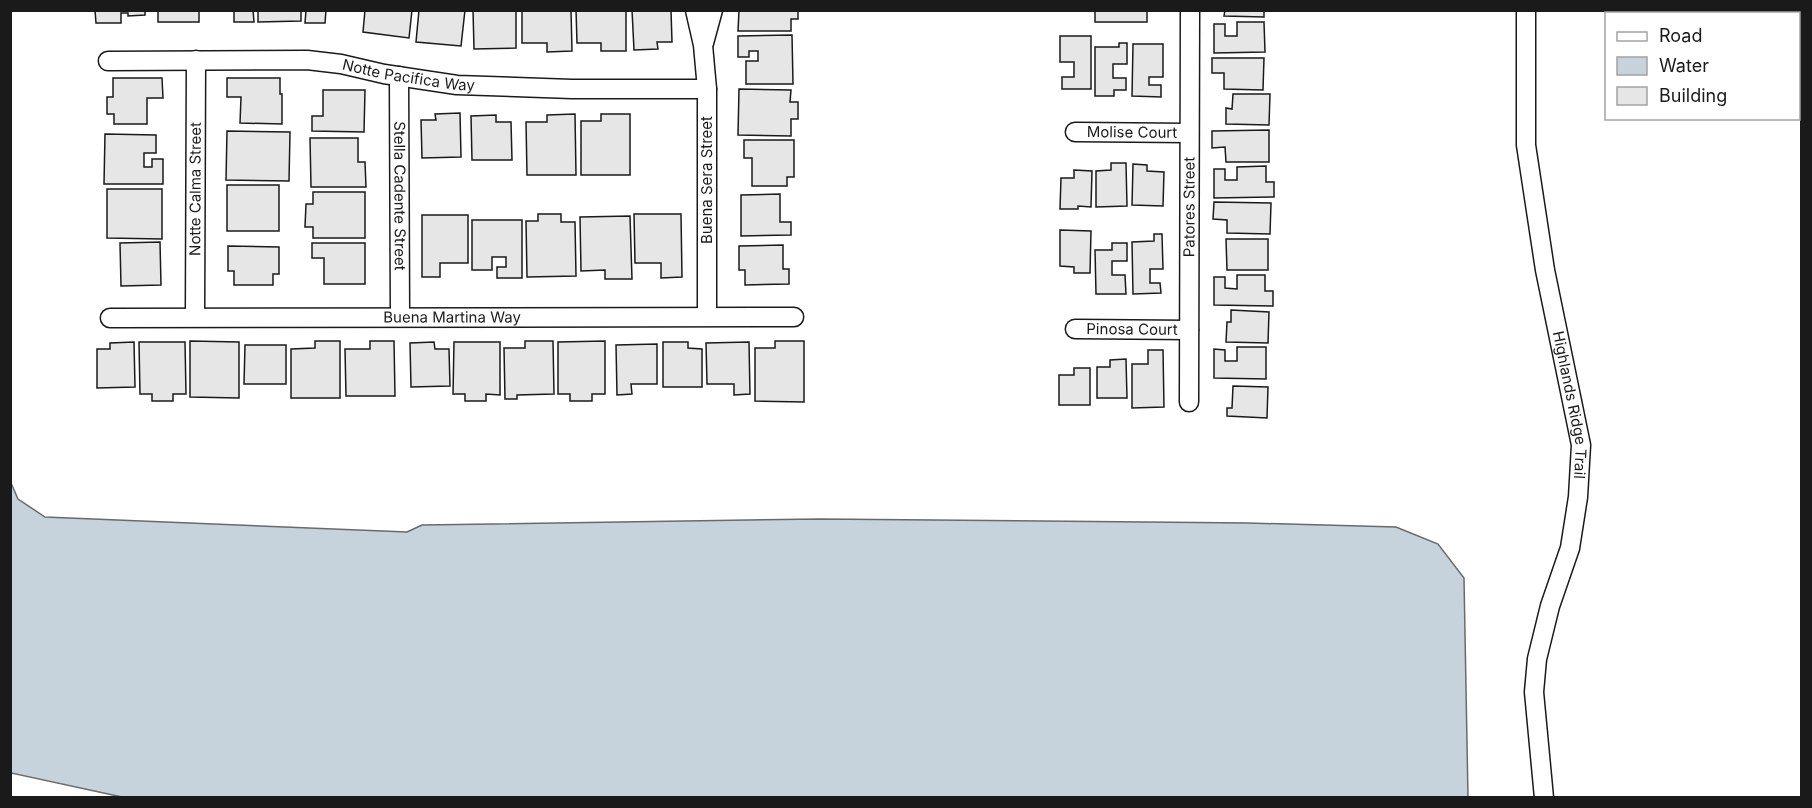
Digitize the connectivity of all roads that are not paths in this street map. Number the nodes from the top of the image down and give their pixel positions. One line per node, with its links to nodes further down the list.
1 (694, 10): 5 (street, Buena Sera Street)
2 (713, 10): 5 (street, Buena Sera Street)
3 (1190, 10): 11 (street, Patores Street)
4 (1526, 10): 20 (street, Highlands Ridge Trail)
5 (703, 45): 9 (street, Buena Sera Street)
6 (196, 60): 7 (street, Notte Pacifica Way); 8 (street, Notte Pacifica Way); 15 (street, Notte Calma Street)
7 (108, 61)
8 (399, 76): 9 (street, Notte Pacifica Way); 12 (street, Stella Cadente Street)
9 (707, 89): 13 (street, Buena Sera Street)
10 (1075, 132): 11 (street, Molise Court)
11 (1189, 133): 18 (street, Patores Street)
12 (400, 316): 13 (street, Buena Martina Way); 15 (street, Buena Martina Way)
13 (707, 316): 14 (street, Buena Martina Way)
14 (794, 316)
15 (195, 317): 16 (street, Buena Martina Way)
16 (110, 318)
17 (1075, 329): 18 (street, Pinosa Court)
18 (1189, 330): 19 (street, Patores Street)
19 (1189, 402)
20 (1544, 798)

